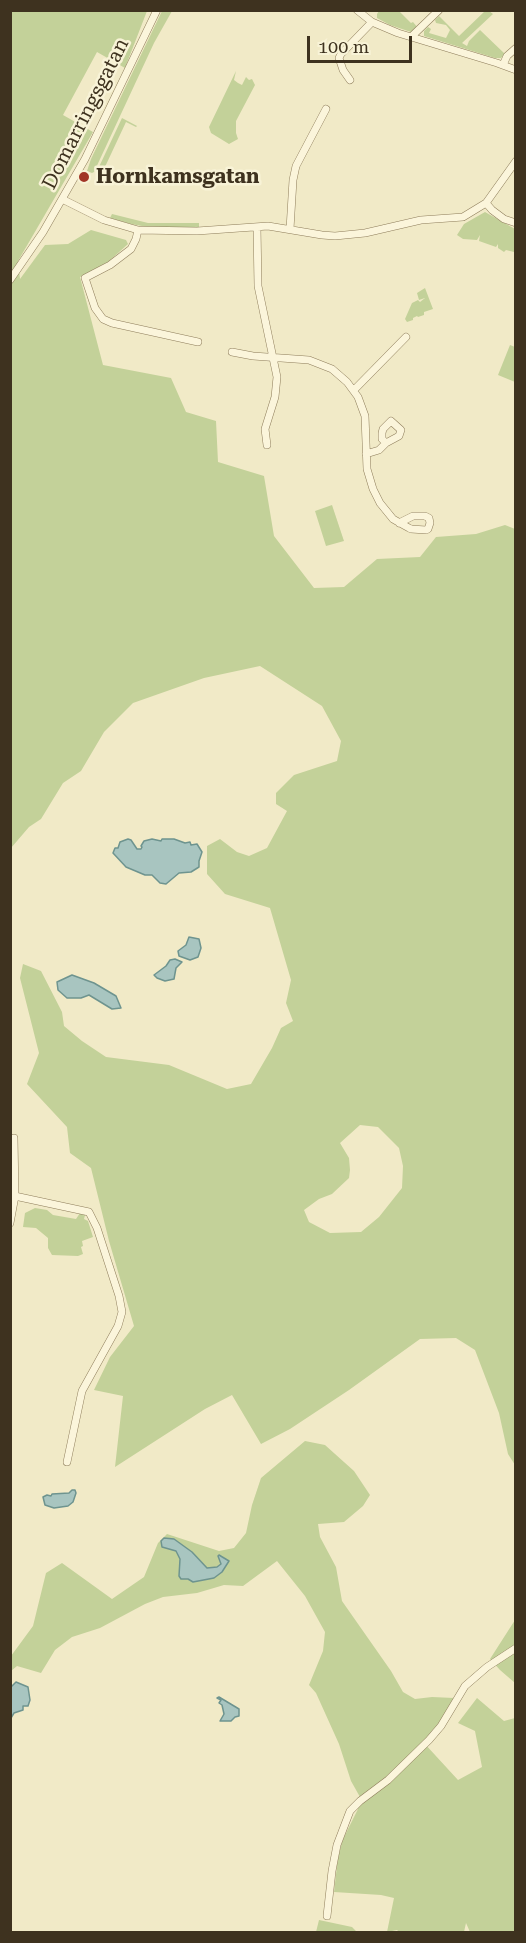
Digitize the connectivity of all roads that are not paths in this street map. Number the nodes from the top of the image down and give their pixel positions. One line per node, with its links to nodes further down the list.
1 (157, 10): 12 (street, Domarringsgatan)
2 (357, 10): 4 (street)
3 (439, 10): 5 (street)
4 (372, 22): 5 (street); 9 (street)
5 (411, 37): 7 (street)
6 (516, 48): 7 (street)
7 (503, 65): 8 (street)
8 (516, 70)
9 (350, 80)
10 (326, 109): 16 (street)
11 (516, 161): 13 (street)
12 (62, 199): 17 (street); 18 (street, Domarringsgatan)
13 (486, 203): 14 (street); 16 (street)
14 (516, 223)
15 (257, 227): 16 (street); 17 (street); 22 (street)
16 (290, 228)
17 (138, 230): 20 (street)
18 (10, 280)
19 (406, 337): 23 (street)
20 (198, 342)
21 (232, 352): 22 (street)
22 (274, 356): 23 (street); 25 (street)
23 (354, 390): 26 (street)
24 (386, 443): 26 (street)
25 (267, 445)
26 (366, 454): 27 (street)
27 (399, 523)
28 (14, 1138): 29 (street)
29 (13, 1196): 30 (street); 31 (street)
30 (10, 1223)
31 (67, 1462)
32 (516, 1648): 33 (street)
33 (327, 1916)

